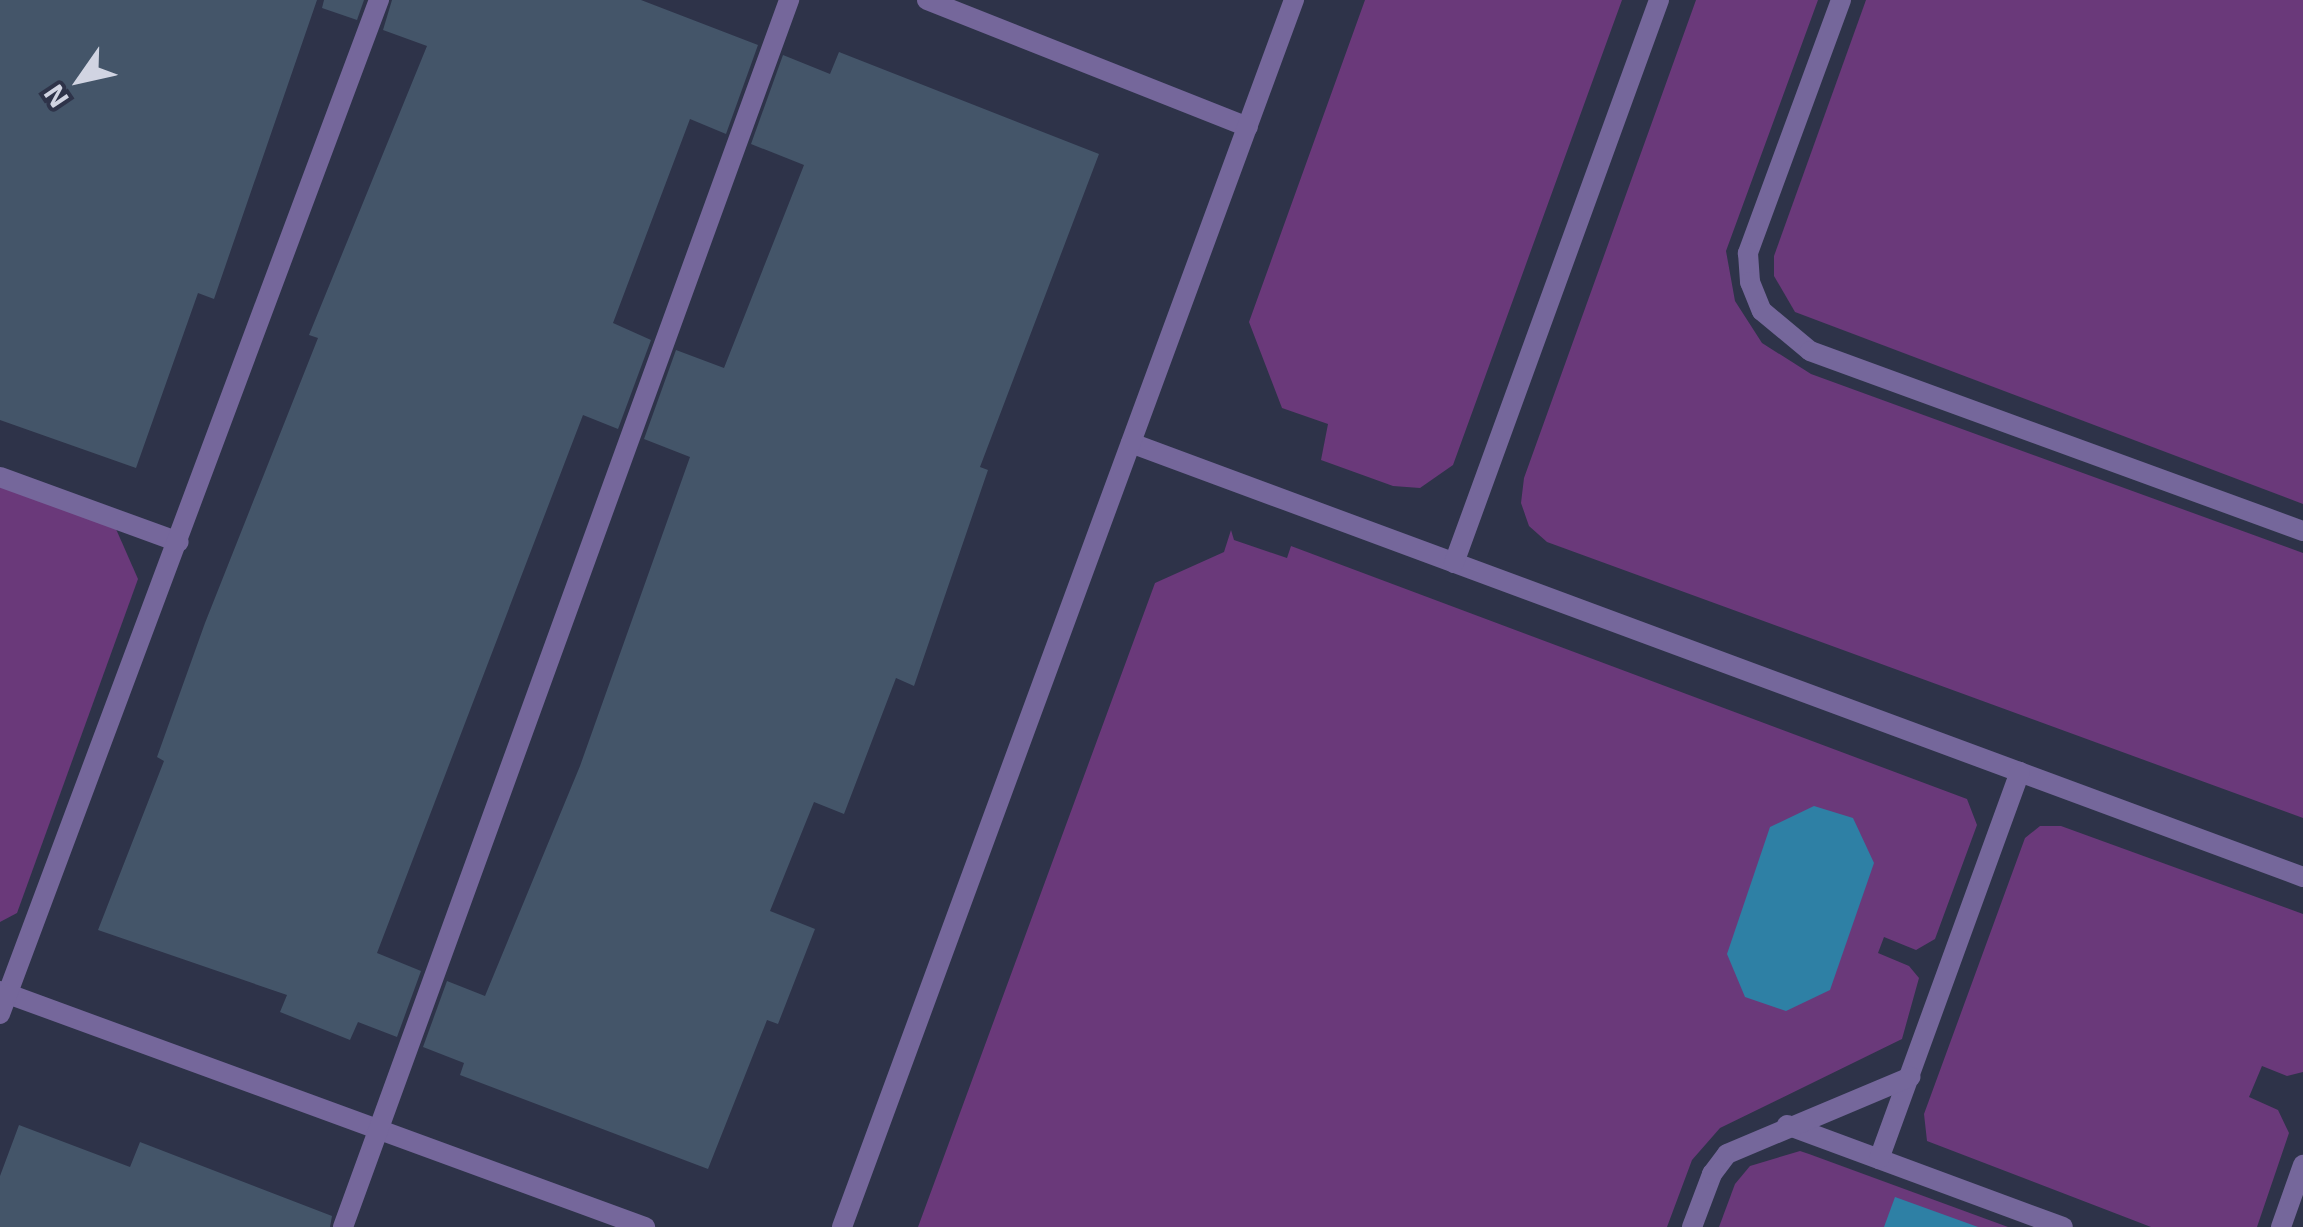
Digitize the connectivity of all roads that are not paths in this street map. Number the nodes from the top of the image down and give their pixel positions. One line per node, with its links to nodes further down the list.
1 (379, 0): 11 (street)
2 (789, 0): 19 (street)
3 (927, 0): 7 (street)
4 (1294, 0): 7 (street)
5 (1660, 0): 12 (street)
6 (1840, 0): 10 (street)
7 (1248, 128): 8 (street)
8 (1131, 443): 12 (street); 24 (street)
9 (0, 477): 11 (street)
10 (2303, 530)
11 (180, 542): 15 (street)
12 (1454, 563): 13 (street)
13 (2020, 772): 14 (street); 17 (street)
14 (2303, 877)
15 (4, 992): 16 (street); 19 (street)
16 (0, 1014)
17 (1910, 1077): 18 (street); 20 (street)
18 (1787, 1126): 20 (street); 25 (street)
19 (379, 1130): 22 (street); 23 (street)
20 (1879, 1159): 26 (street)
21 (2303, 1164): 27 (street)
22 (343, 1227)
23 (645, 1227)
24 (842, 1227)
25 (1692, 1227)
26 (2063, 1227)
27 (2280, 1227)

